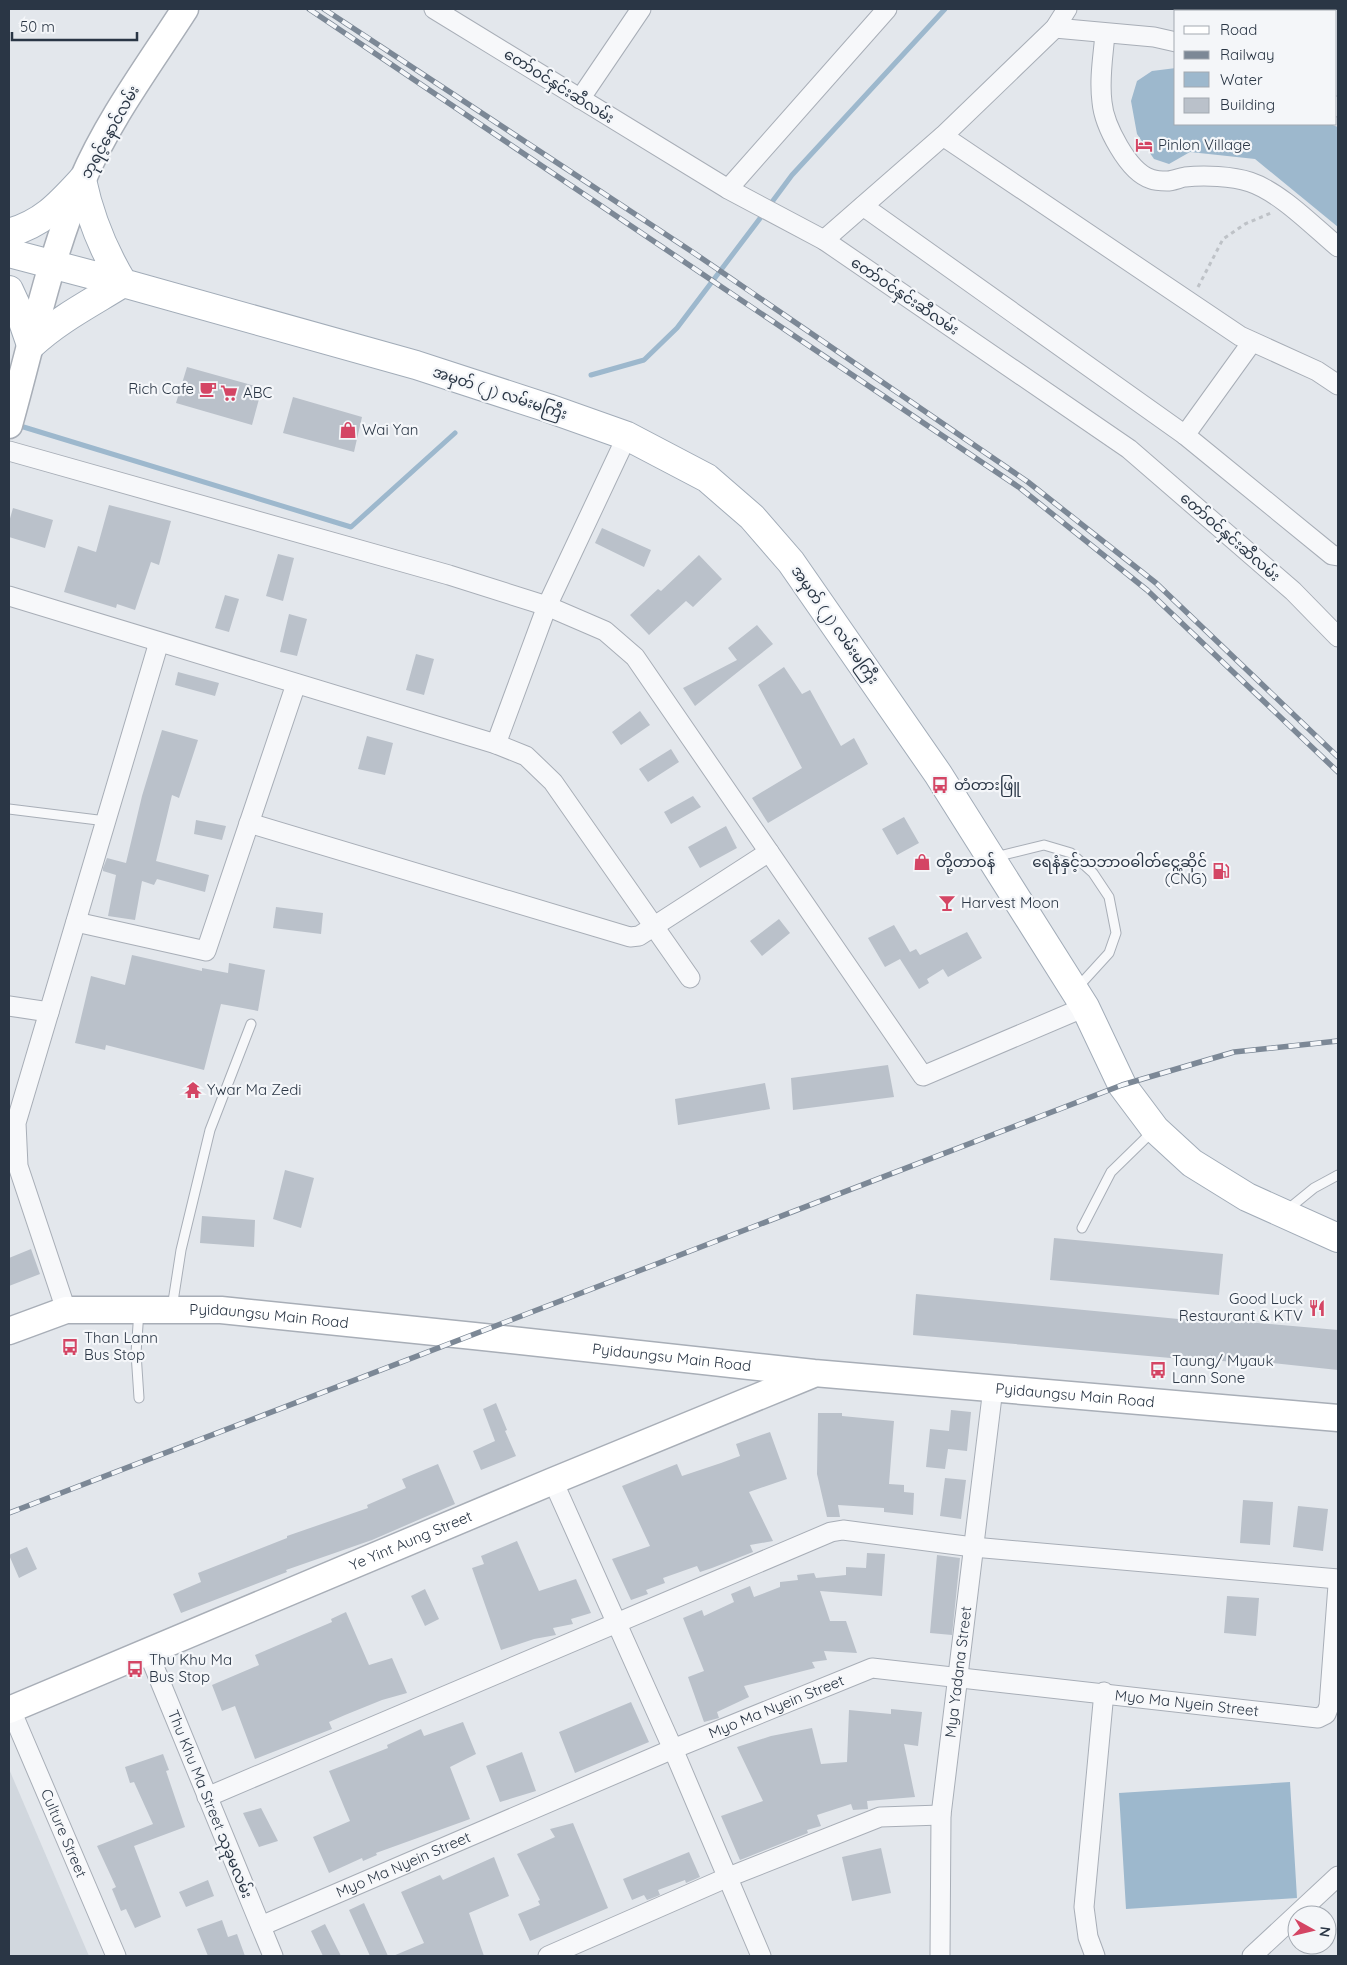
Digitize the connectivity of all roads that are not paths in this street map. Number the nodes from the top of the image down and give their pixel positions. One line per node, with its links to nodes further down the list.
1 (435, 9): 9 (street, တော်ဝင်နှင်းဆီလမ်း)
2 (641, 9): 9 (street)
3 (887, 9): 12 (street)
4 (1067, 9): 6 (street)
5 (184, 11): 11 (main road, ဘုရင့်နောင်လမ်း)
6 (1055, 28): 7 (street); 10 (street)
7 (1105, 34): 8 (street); 16 (street)
8 (1174, 42)
9 (580, 100): 12 (street, တော်ဝင်နှင်းဆီလမ်း)
10 (943, 136): 13 (street); 21 (street)
11 (82, 180): 14 (main road); 18 (main road, ဘုရင့်နောင်လမ်း); 19 (main road)
12 (728, 189): 15 (street, တော်ဝင်နှင်းဆီလမ်း)
13 (863, 206): 15 (street); 25 (street)
14 (9, 233)
15 (824, 240): 31 (street, တော်ဝင်နှင်းဆီလမ်း)
16 (1338, 247)
17 (9, 253): 18 (main road, အမှတ် (၂) လမ်းမကြီး)
18 (51, 264): 19 (main road, အမှတ် (၂) လမ်းမကြီး); 22 (main road, ဘုရင့်နောင်လမ်း)
19 (123, 283): 22 (main road); 26 (main road, အမှတ် (၂) လမ်းမကြီး)
20 (9, 290): 22 (main road)
21 (1252, 342): 23 (street); 25 (street)
22 (31, 345): 24 (main road, ဘုရင့်နောင်လမ်း)
23 (1338, 385)
24 (9, 424)
25 (1185, 435): 28 (street)
26 (627, 436): 30 (street); 39 (main road, အမှတ် (၂) လမ်းမကြီး)
27 (9, 451): 30 (street)
28 (1338, 562)
29 (9, 596): 32 (street)
30 (547, 606): 34 (street); 38 (street)
31 (1338, 637)
32 (159, 642): 33 (street); 36 (street)
33 (296, 684): 34 (street); 37 (street)
34 (496, 744): 41 (street)
35 (9, 809): 36 (lane)
36 (106, 821): 40 (street)
37 (249, 823): 40 (street); 41 (street)
38 (769, 852): 41 (street); 43 (street)
39 (991, 858): 43 (main road, အမှတ် (၂) လမ်းမကြီး); 43 (lane)
40 (76, 922): 45 (street)
41 (654, 926): 42 (street)
42 (690, 978)
43 (1080, 999): 47 (main road, အမှတ် (၂) လမ်းမကြီး)
44 (9, 1006): 45 (street)
45 (49, 1012): 52 (street)
46 (251, 1024): 54 (lane)
47 (1155, 1129): 49 (main road, အမှတ် (၂) လမ်းမကြီး); 50 (lane)
48 (1338, 1176): 49 (lane)
49 (1283, 1213): 51 (main road, အမှတ် (၂) လမ်းမကြီး)
50 (1082, 1228)
51 (1338, 1238)
52 (66, 1310): 53 (main road, Pyidaungsu Main Road); 55 (main road, Pyidaungsu Main Road)
53 (140, 1310): 54 (main road, Pyidaungsu Main Road); 58 (lane)
54 (171, 1310): 56 (main road, Pyidaungsu Main Road)
55 (9, 1331)
56 (814, 1373): 57 (main road, Pyidaungsu Main Road); 60 (main road, Ye Yint Aung Street)
57 (993, 1388): 59 (main road, Pyidaungsu Main Road); 61 (street, Mya Yadana Street)
58 (140, 1398)
59 (1338, 1418)
60 (553, 1481): 64 (street); 65 (main road, Ye Yint Aung Street)
61 (973, 1547): 62 (street); 64 (street); 66 (street, Mya Yadana Street)
62 (1338, 1579)
63 (1338, 1585): 67 (street, Myo Ma Nyein Street)
64 (616, 1623): 69 (street); 70 (street)
65 (148, 1652): 68 (main road, Ye Yint Aung Street); 70 (street, Thu Khu Ma Street သုခုမလမ်း)
66 (958, 1678): 67 (street, Myo Ma Nyein Street); 69 (street, Myo Ma Nyein Street); 71 (street, Mya Yadana Street)
67 (1104, 1692): 80 (street)
68 (10, 1710): 75 (street, Culture Street)
69 (673, 1749): 73 (street); 74 (street, Myo Ma Nyein Street)
70 (208, 1797): 74 (street, Thu Khu Ma Street သုခုမလမ်း)
71 (941, 1815): 73 (street); 79 (street, Mya Yadana Street)
72 (1338, 1876): 81 (street)
73 (726, 1878): 77 (street); 78 (street)
74 (261, 1926): 76 (street, Thu Khu Ma Street သုခုမလမ်း)
75 (116, 1956)
76 (274, 1956)
77 (548, 1956)
78 (761, 1956)
79 (940, 1956)
80 (1095, 1956)
81 (1252, 1956)

